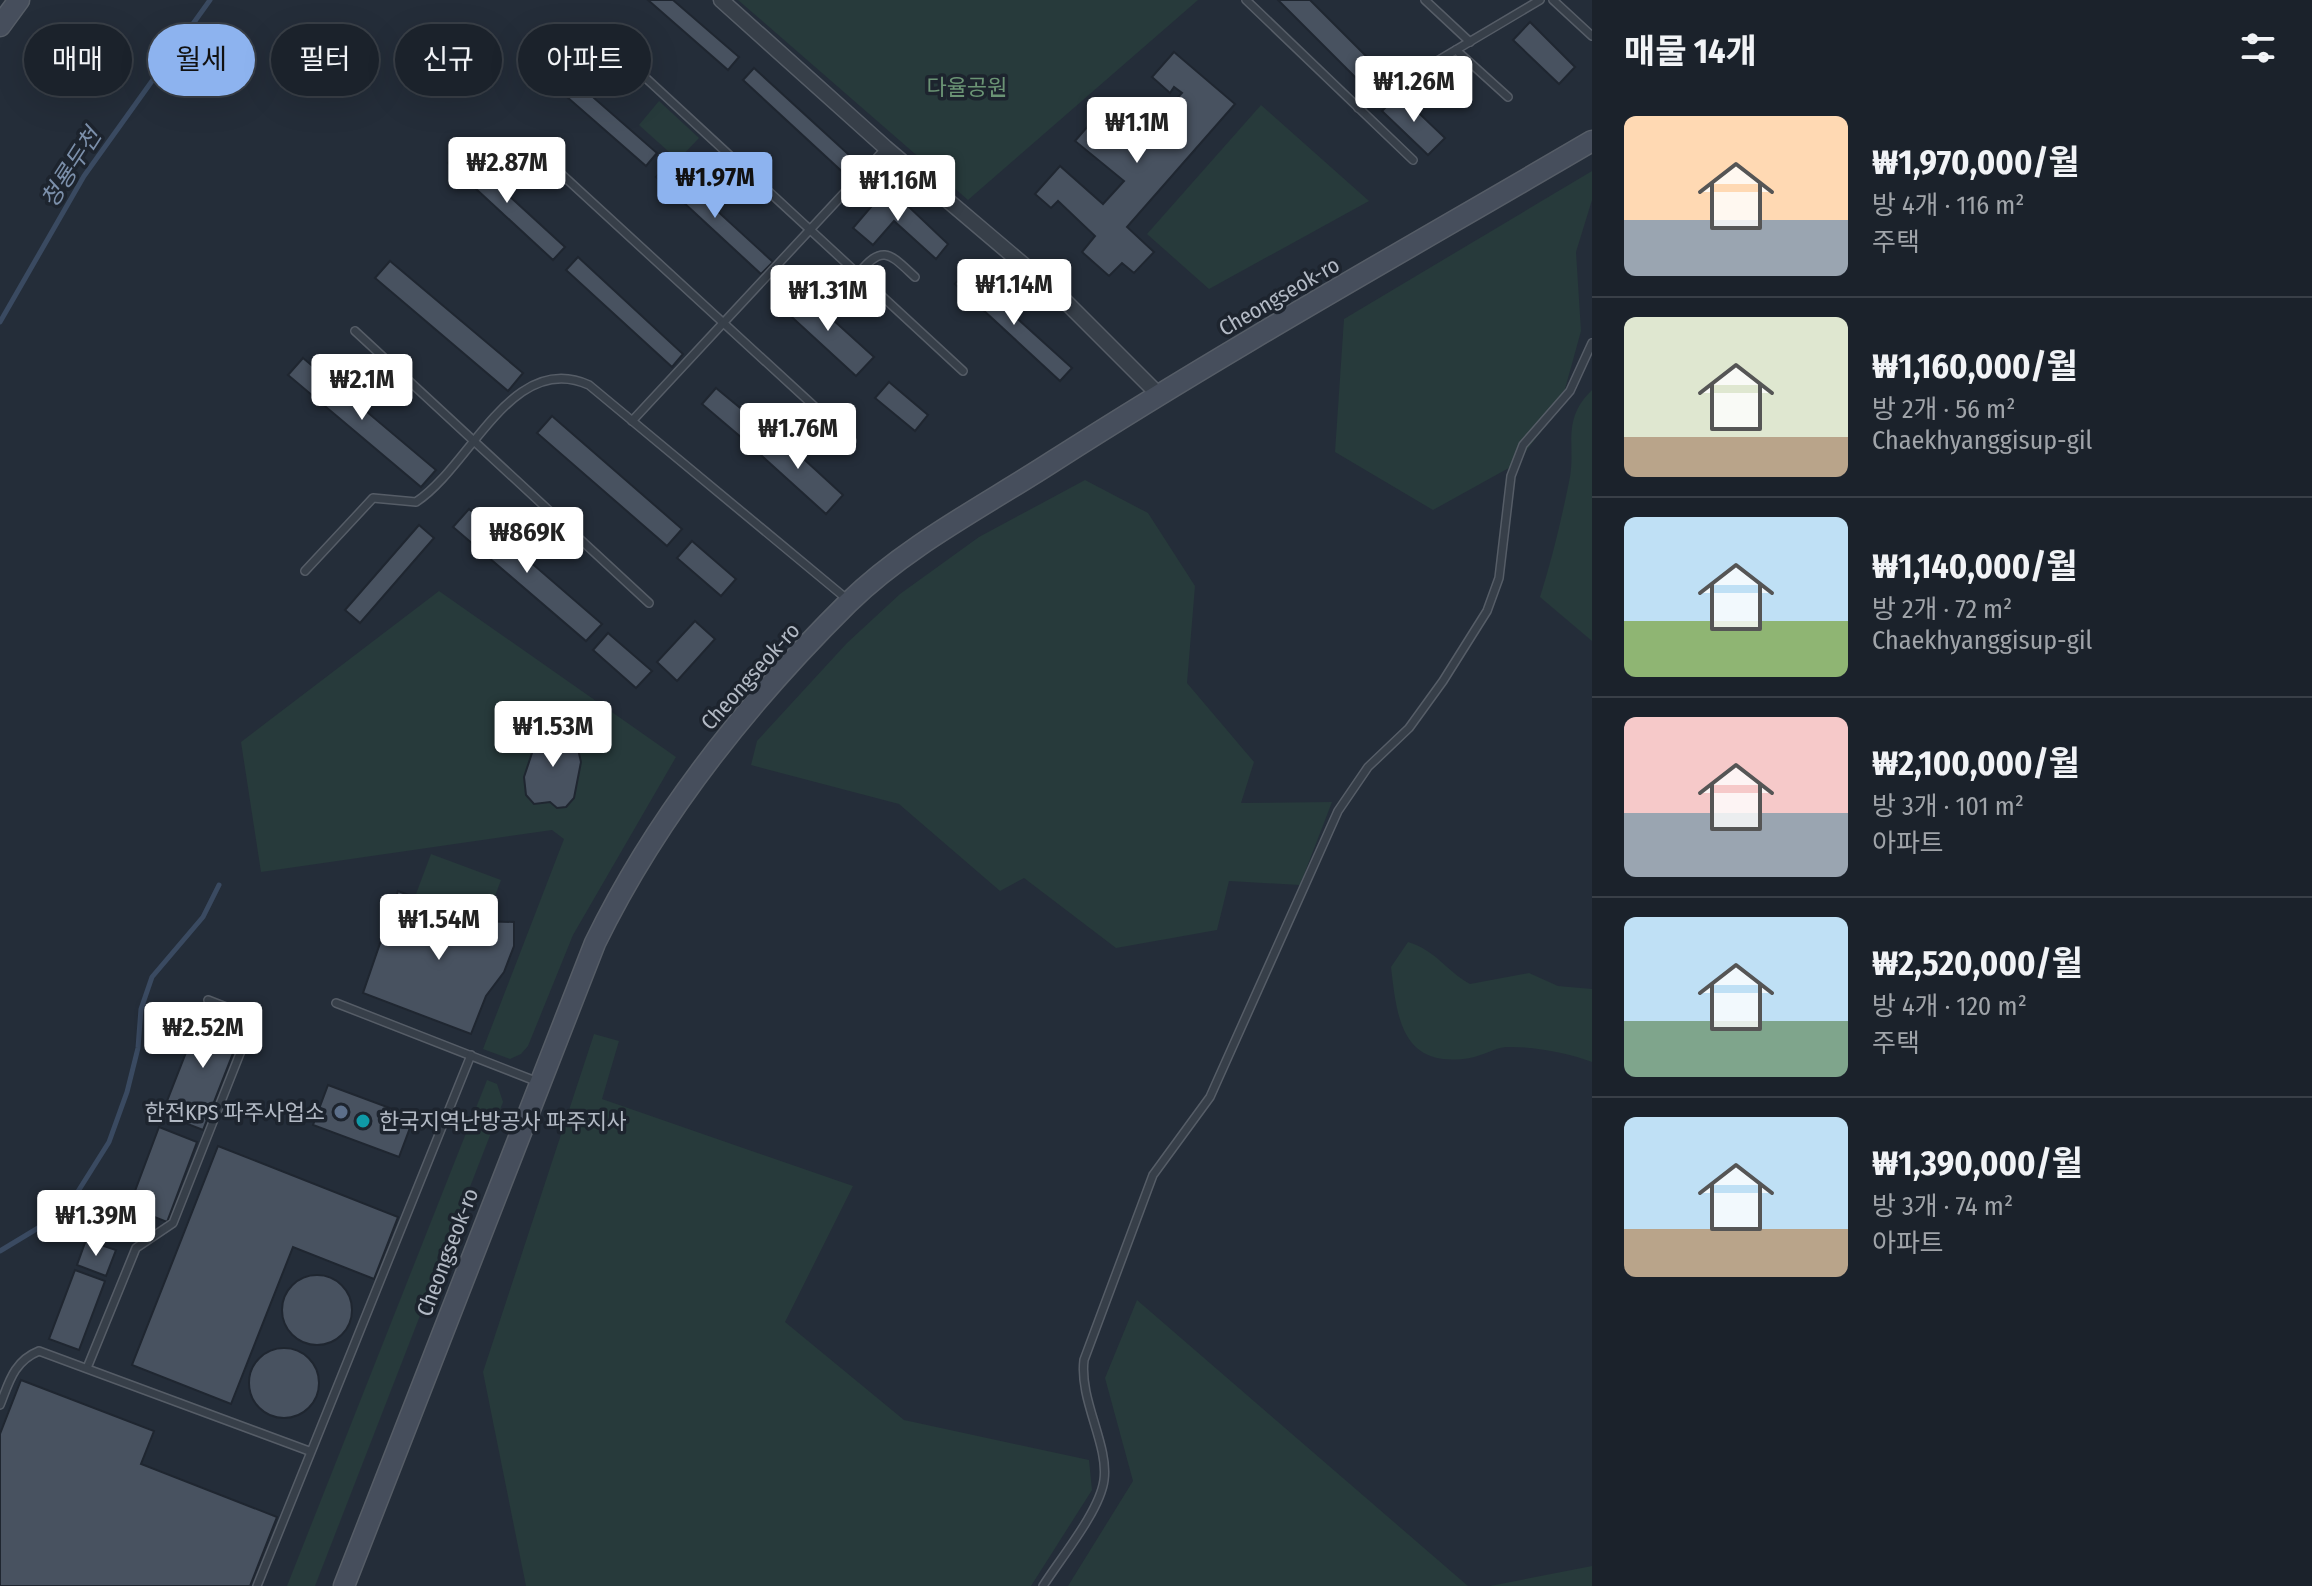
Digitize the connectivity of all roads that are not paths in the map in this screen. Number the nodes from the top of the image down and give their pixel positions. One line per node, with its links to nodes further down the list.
1 (19, 0): 7 (main road)
2 (721, 0): 16 (street)
3 (1246, 0): 13 (lane)
4 (1425, 0): 9 (lane)
5 (1540, 0): 9 (lane)
6 (1553, 0): 8 (lane)
7 (0, 26)
8 (1592, 36)
9 (1470, 42): 10 (lane)
10 (1456, 50): 12 (lane); 13 (lane)
11 (651, 83): 18 (lane)
12 (1508, 97)
13 (1358, 108): 17 (lane)
14 (1592, 141): 25 (main road, Cheongseok-ro)
15 (533, 148): 21 (lane)
16 (886, 148): 18 (lane); 25 (street)
17 (1413, 160)
18 (810, 230): 19 (lane); 21 (lane)
19 (858, 274): 20 (lane); 24 (lane)
20 (915, 277)
21 (723, 323): 26 (lane); 28 (lane)
22 (355, 331): 27 (lane)
23 (1592, 343): 41 (lane)
24 (963, 371)
25 (1158, 394): 30 (main road, Cheongseok-ro)
26 (632, 421): 27 (lane); 30 (lane)
27 (475, 441): 29 (lane); 31 (lane)
28 (852, 441)
29 (305, 571)
30 (849, 602): 35 (main road, Cheongseok-ro)
31 (649, 603)
32 (208, 1000): 36 (lane)
33 (336, 1003): 34 (lane)
34 (471, 1055): 35 (lane); 38 (lane)
35 (538, 1082): 39 (main road, Cheongseok-ro)
36 (87, 1368): 37 (lane); 38 (lane)
37 (0, 1405)
38 (309, 1451): 40 (lane)
39 (348, 1585)
40 (257, 1586)
41 (1043, 1586)

